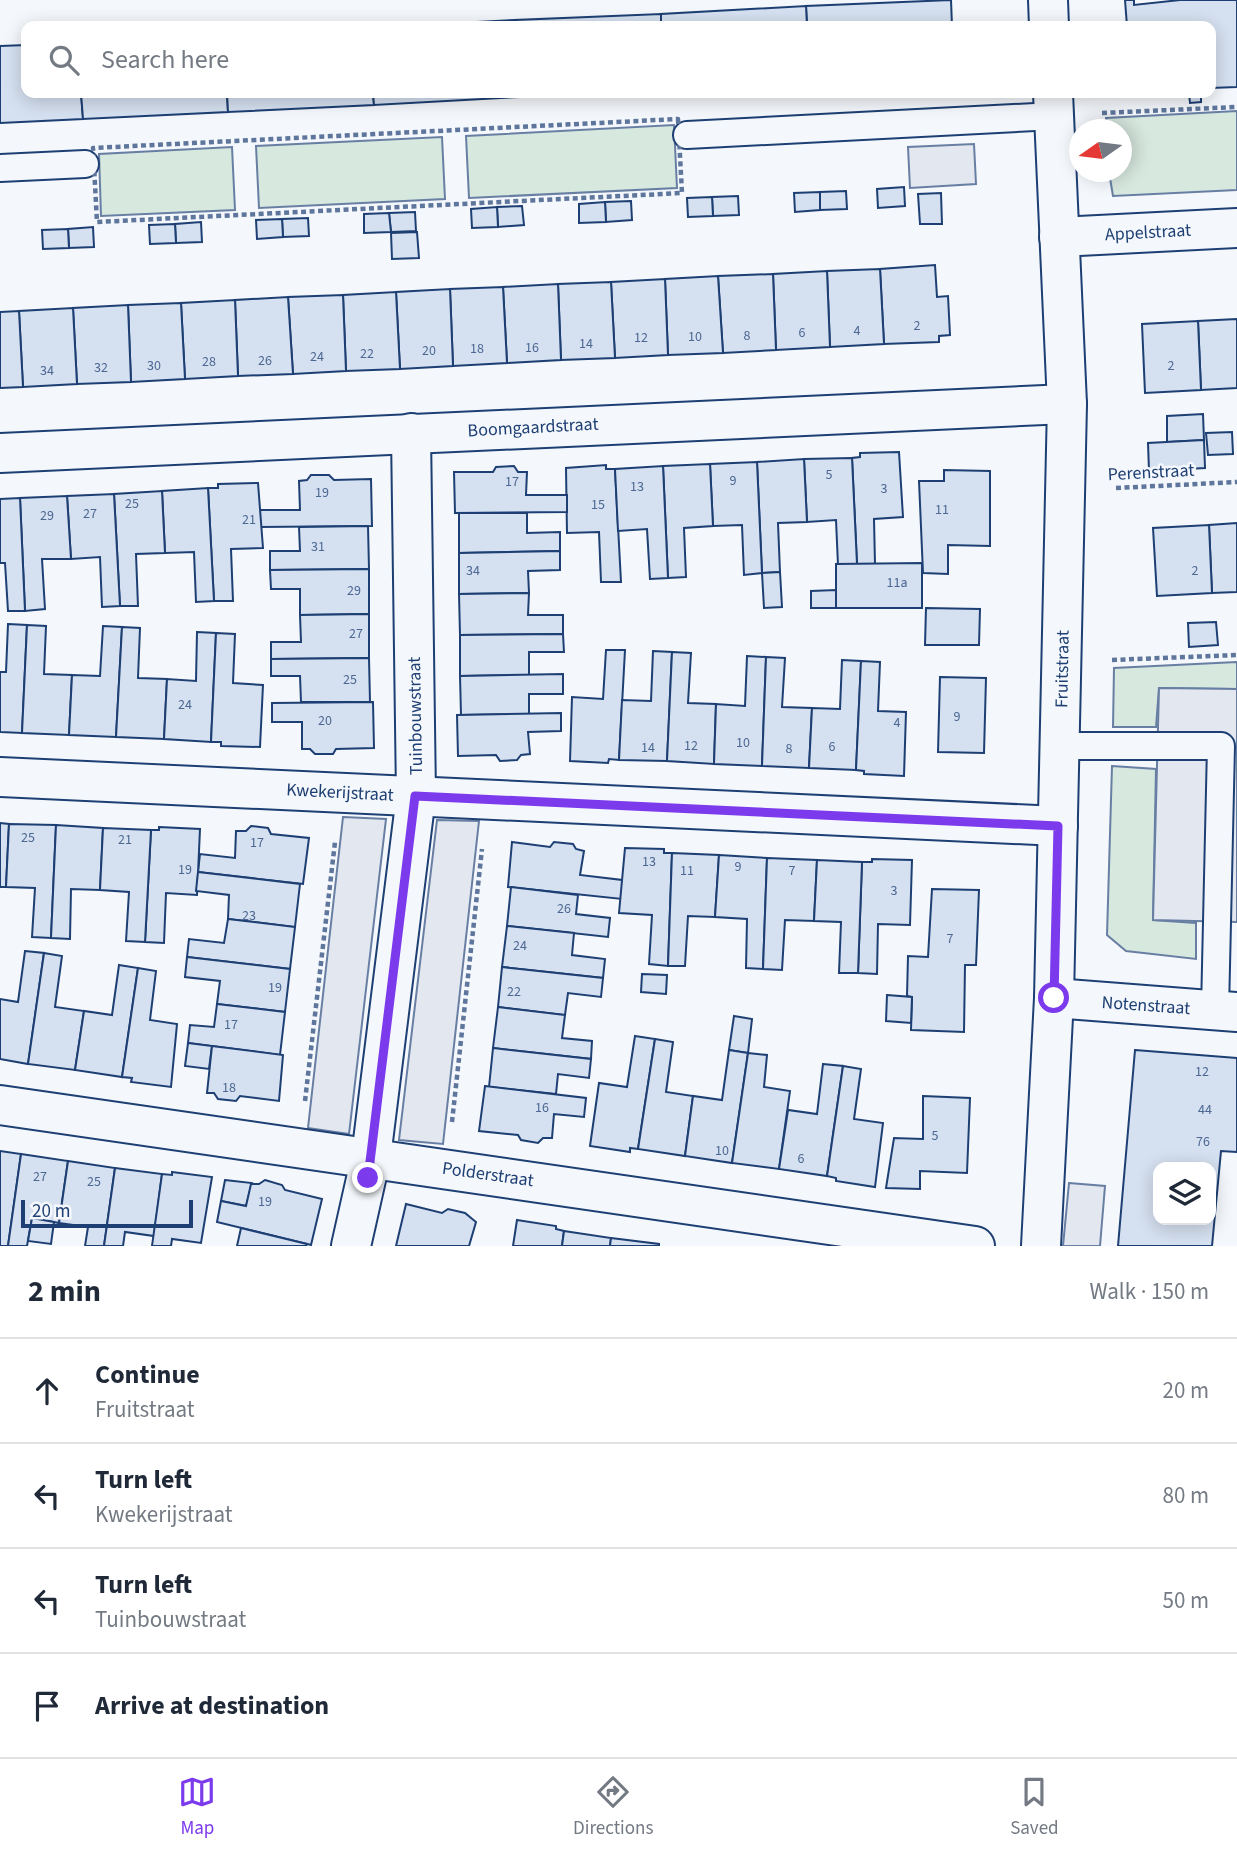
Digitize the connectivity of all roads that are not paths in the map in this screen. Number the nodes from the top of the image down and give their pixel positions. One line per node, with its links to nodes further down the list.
1 (1048, 0): 2 (street)
2 (1049, 21)
3 (1053, 104): 4 (lane); 8 (street, Fruitstraat)
4 (680, 138)
5 (93, 166): 6 (lane)
6 (0, 169)
7 (1237, 228): 8 (street, Appelstraat)
8 (1059, 237): 9 (street, Fruitstraat)
9 (1067, 404): 10 (street, Boomgaardstraat); 12 (street, Fruitstraat)
10 (411, 433): 11 (street, Boomgaardstraat); 14 (street, Tuinbouwstraat)
11 (0, 453)
12 (1060, 746): 15 (street, Fruitstraat); 17 (lane)
13 (0, 777): 14 (street, Kwekerijstraat)
14 (415, 796): 15 (street, Kwekerijstraat); 19 (street, Tuinbouwstraat)
15 (1058, 826): 16 (street, Fruitstraat)
16 (1054, 998): 17 (street, Notenstraat); 22 (street, Fruitstraat)
17 (1226, 1011)
18 (0, 1105): 19 (street, Polderstraat)
19 (371, 1157): 20 (street, Tuinbouwstraat); 21 (street, Polderstraat)
20 (351, 1246)
21 (975, 1246)
22 (1041, 1246)

